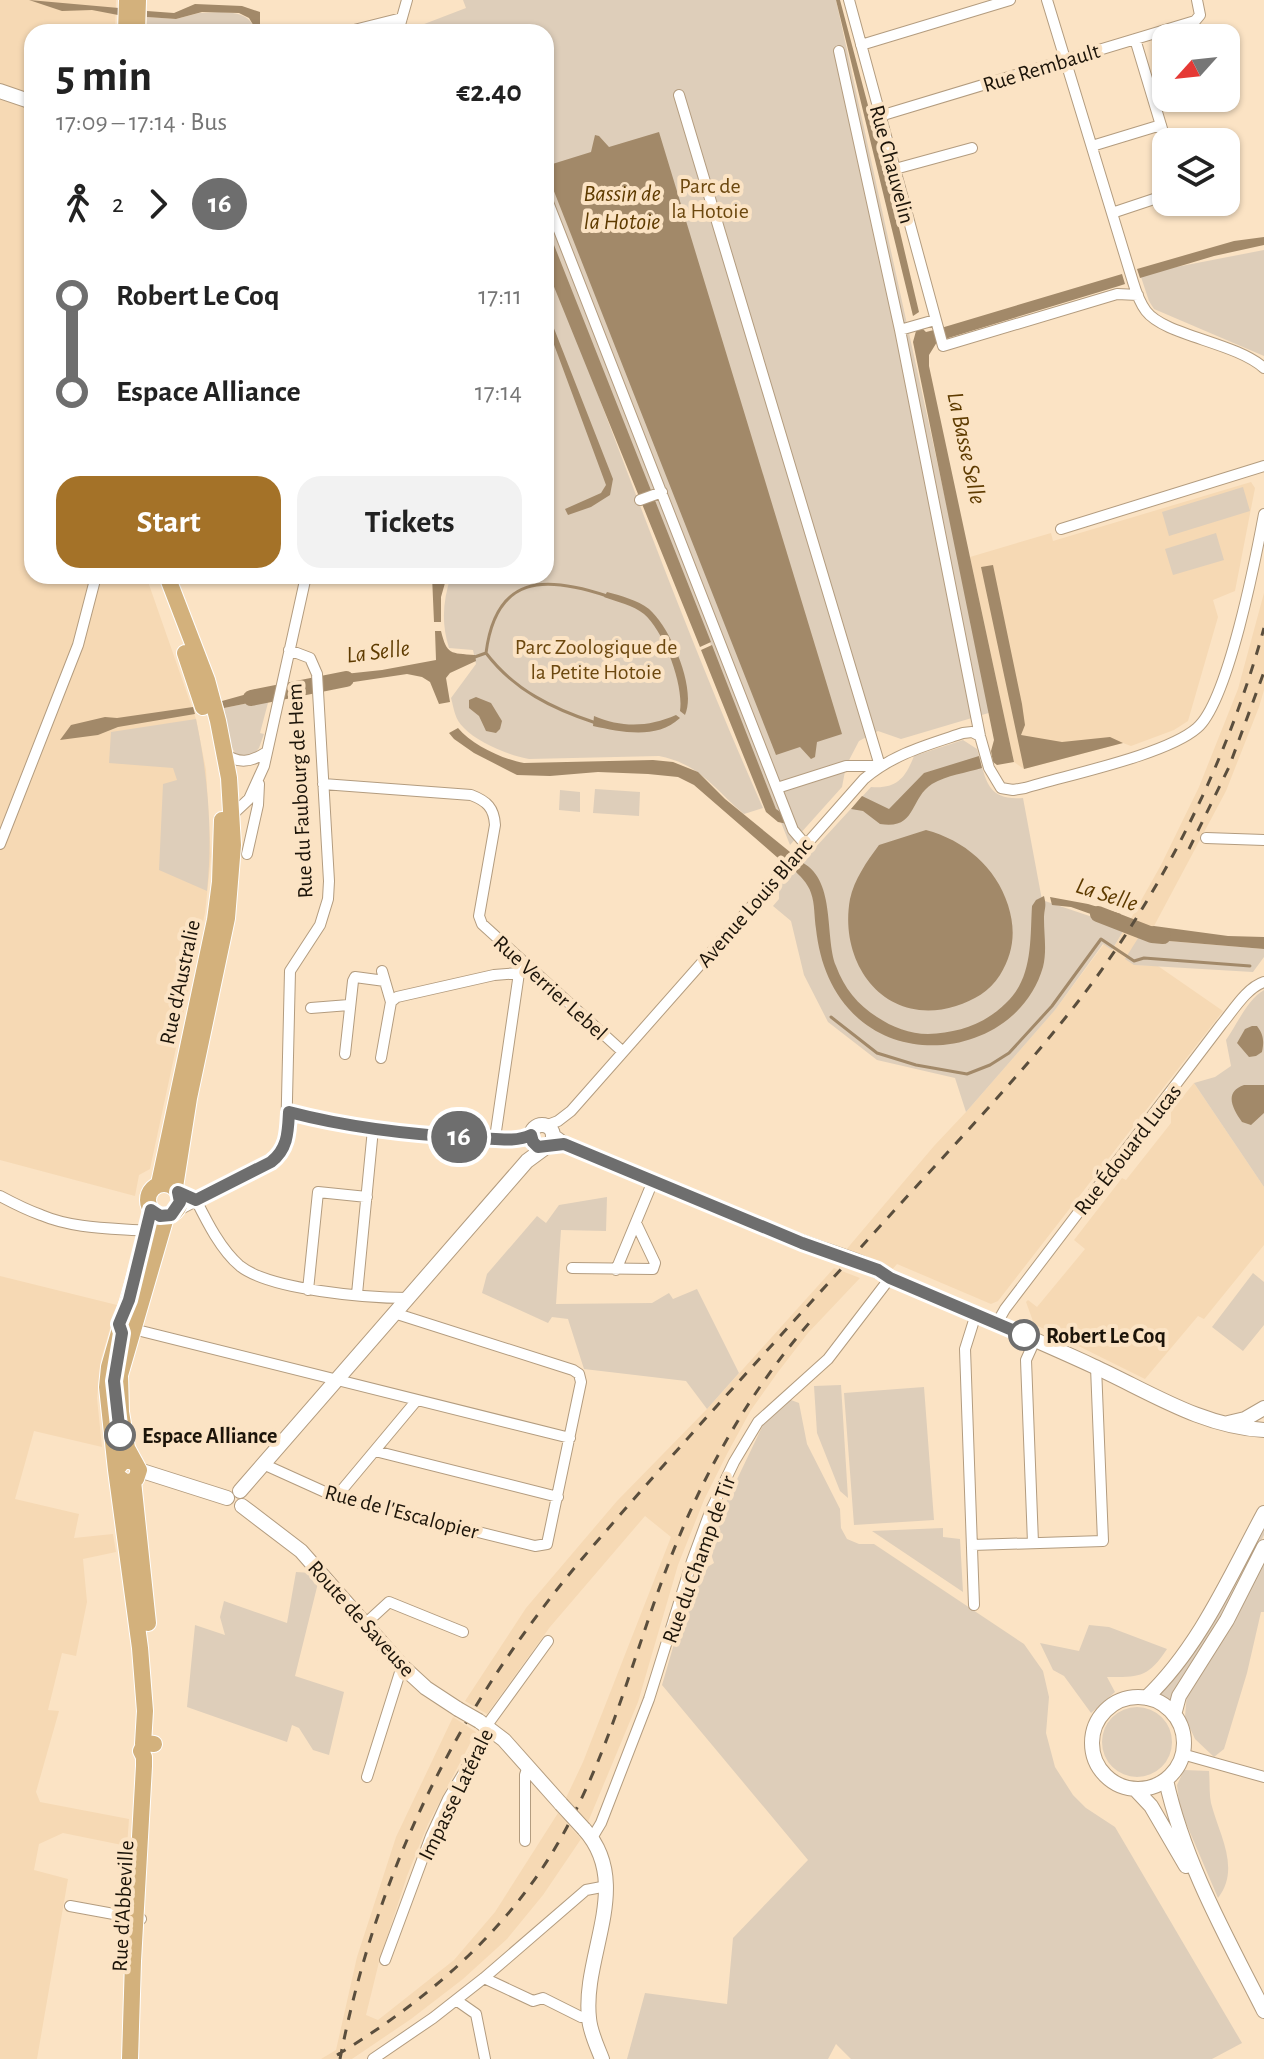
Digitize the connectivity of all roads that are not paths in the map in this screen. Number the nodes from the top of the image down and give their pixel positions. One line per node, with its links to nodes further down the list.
1 (127, 0): 9 (main road)
2 (138, 0): 10 (main road)
3 (407, 0): 8 (street)
4 (849, 0): 14 (street, Rue Chauvelin)
5 (1010, 0): 14 (street)
6 (1047, 0): 16 (street)
7 (1197, 0): 13 (street, Rue Rembault)
8 (402, 18): 11 (street); 12 (street)
9 (126, 24)
10 (137, 24)
11 (378, 24)
12 (400, 24)
13 (1135, 39): 16 (street, Rue Rembault); 21 (street)
14 (861, 45): 20 (street, Rue Chauvelin)
15 (839, 51): 31 (street)
16 (1065, 60): 20 (street, Rue Rembault); 23 (street)
17 (0, 91): 19 (main road)
18 (679, 95): 46 (street)
19 (24, 99)
20 (880, 116): 25 (street, Rue Chauvelin)
21 (1161, 125): 22 (street); 23 (street)
22 (1162, 128)
23 (1092, 146): 27 (street)
24 (972, 148): 25 (street)
25 (895, 169): 30 (street, Rue Chauvelin)
26 (1152, 200): 27 (street)
27 (1112, 213): 29 (street)
28 (554, 218): 34 (street)
29 (1138, 295): 30 (street, Rue Chauvelin); 32 (street)
30 (936, 324): 31 (street)
31 (900, 330): 43 (street)
32 (1264, 368)
33 (1264, 466): 37 (street)
34 (657, 493): 35 (street); 50 (street)
35 (640, 500)
36 (1264, 514): 43 (street)
37 (1061, 529)
38 (95, 584): 54 (street)
39 (159, 584): 48 (main road)
40 (170, 584): 45 (main road)
41 (304, 584): 42 (street)
42 (289, 650): 44 (street); 49 (street, Rue du Faubourg de Hem)
43 (980, 736): 46 (street, Avenue Louis Blanc)
44 (265, 753): 45 (street); 47 (street)
45 (225, 754): 48 (main road)
46 (880, 766): 50 (street); 55 (street, Avenue Louis Blanc)
47 (260, 778): 51 (street); 56 (street)
48 (224, 782): 51 (main road, Rue d'Australie); 70 (main road, Rue d'Australie)
49 (323, 784): 57 (street, Rue Verrier Lebel); 65 (street, Rue du Faubourg de Hem)
50 (777, 788): 55 (street)
51 (233, 814): 70 (main road, Rue d'Australie)
52 (1206, 838): 53 (street)
53 (1264, 840)
54 (0, 844)
55 (805, 844): 62 (street, Avenue Louis Blanc)
56 (247, 854)
57 (522, 969): 59 (street); 62 (street, Rue Verrier Lebel); 68 (street)
58 (1264, 982): 85 (street, Rue Édouard Lucas)
59 (391, 1002): 60 (street); 64 (street)
60 (349, 1005): 61 (street); 63 (street)
61 (311, 1008)
62 (623, 1052): 67 (street, Avenue Louis Blanc)
63 (345, 1054)
64 (381, 1058)
65 (289, 1112): 66 (street); 73 (street, Rue du Faubourg de Hem)
66 (373, 1129): 68 (street); 72 (street)
67 (548, 1136): 68 (street); 69 (main road); 82 (main road, Avenue Louis Blanc)
68 (495, 1138)
69 (653, 1181): 75 (street); 79 (main road)
70 (171, 1188): 73 (street); 74 (main road); 74 (main road)
71 (0, 1196): 76 (street)
72 (367, 1197): 80 (street); 81 (street)
73 (196, 1200): 74 (street, Rue du Faubourg de Hem); 80 (street)
74 (164, 1213): 76 (main road); 86 (main road)
75 (636, 1223): 78 (street); 78 (street)
76 (148, 1231): 97 (main road)
77 (572, 1268): 78 (street)
78 (616, 1270)
79 (890, 1278): 84 (main road); 119 (street, Rue du Champ de Tir)
80 (308, 1290): 81 (street)
81 (357, 1294): 82 (street)
82 (408, 1298): 83 (main road, Avenue Louis Blanc)
83 (394, 1313): 89 (main road, Avenue Louis Blanc); 94 (street)
84 (976, 1314): 85 (main road); 103 (street)
85 (997, 1323): 87 (main road)
86 (133, 1329): 89 (street); 97 (main road)
87 (1035, 1340): 88 (main road); 102 (street)
88 (1096, 1367): 92 (main road); 102 (street)
89 (336, 1380): 90 (street); 96 (main road, Avenue Louis Blanc)
90 (417, 1400): 94 (street); 95 (street)
91 (1264, 1408): 92 (main road)
92 (1222, 1423): 93 (main road)
93 (1264, 1430)
94 (570, 1438): 99 (street)
95 (375, 1451): 98 (street); 99 (street)
96 (263, 1464): 98 (street, Rue de l'Escalopier); 100 (main road, Avenue Louis Blanc)
97 (127, 1472): 100 (main road, Route de Saveuse); 124 (main road, Rue d'Abbeville)
98 (336, 1497): 99 (street, Rue de l'Escalopier)
99 (558, 1497)
100 (236, 1498): 106 (main road, Route de Saveuse)
101 (1264, 1513): 110 (main road)
102 (1033, 1543): 103 (street)
103 (972, 1545): 105 (street)
104 (1264, 1547): 111 (main road)
105 (974, 1605)
106 (365, 1624): 107 (street); 109 (main road, Route de Saveuse)
107 (463, 1632)
108 (548, 1641): 112 (street, Impasse Latérale)
109 (402, 1666): 112 (main road, Route de Saveuse, bridge); 115 (street)
110 (1146, 1698): 111 (main road); 118 (main road)
111 (1174, 1715): 113 (main road)
112 (483, 1724): 114 (main road, Route de Saveuse); 125 (street, Impasse Latérale)
113 (1182, 1754): 116 (street); 117 (main road)
114 (528, 1766): 119 (main road, Route de Saveuse, bridge); 120 (street)
115 (367, 1777)
116 (1264, 1777)
117 (1166, 1780): 118 (main road); 123 (main road)
118 (1135, 1789): 123 (main road)
119 (588, 1833): 121 (main road, Route de Saveuse)
120 (525, 1841)
121 (607, 1886): 126 (street); 129 (main road, Route de Saveuse)
122 (70, 1906): 124 (street)
123 (1213, 1911): 128 (main road)
124 (139, 1918): 130 (main road, Rue d'Abbeville); 131 (main road, Rue d'Abbeville)
125 (385, 1960)
126 (484, 1978): 127 (street); 129 (street)
127 (456, 2000): 132 (street); 133 (street)
128 (1264, 2011)
129 (589, 2017): 134 (main road, Route de Saveuse)
130 (130, 2059)
131 (139, 2059)
132 (373, 2059)
133 (485, 2059)
134 (602, 2059)

